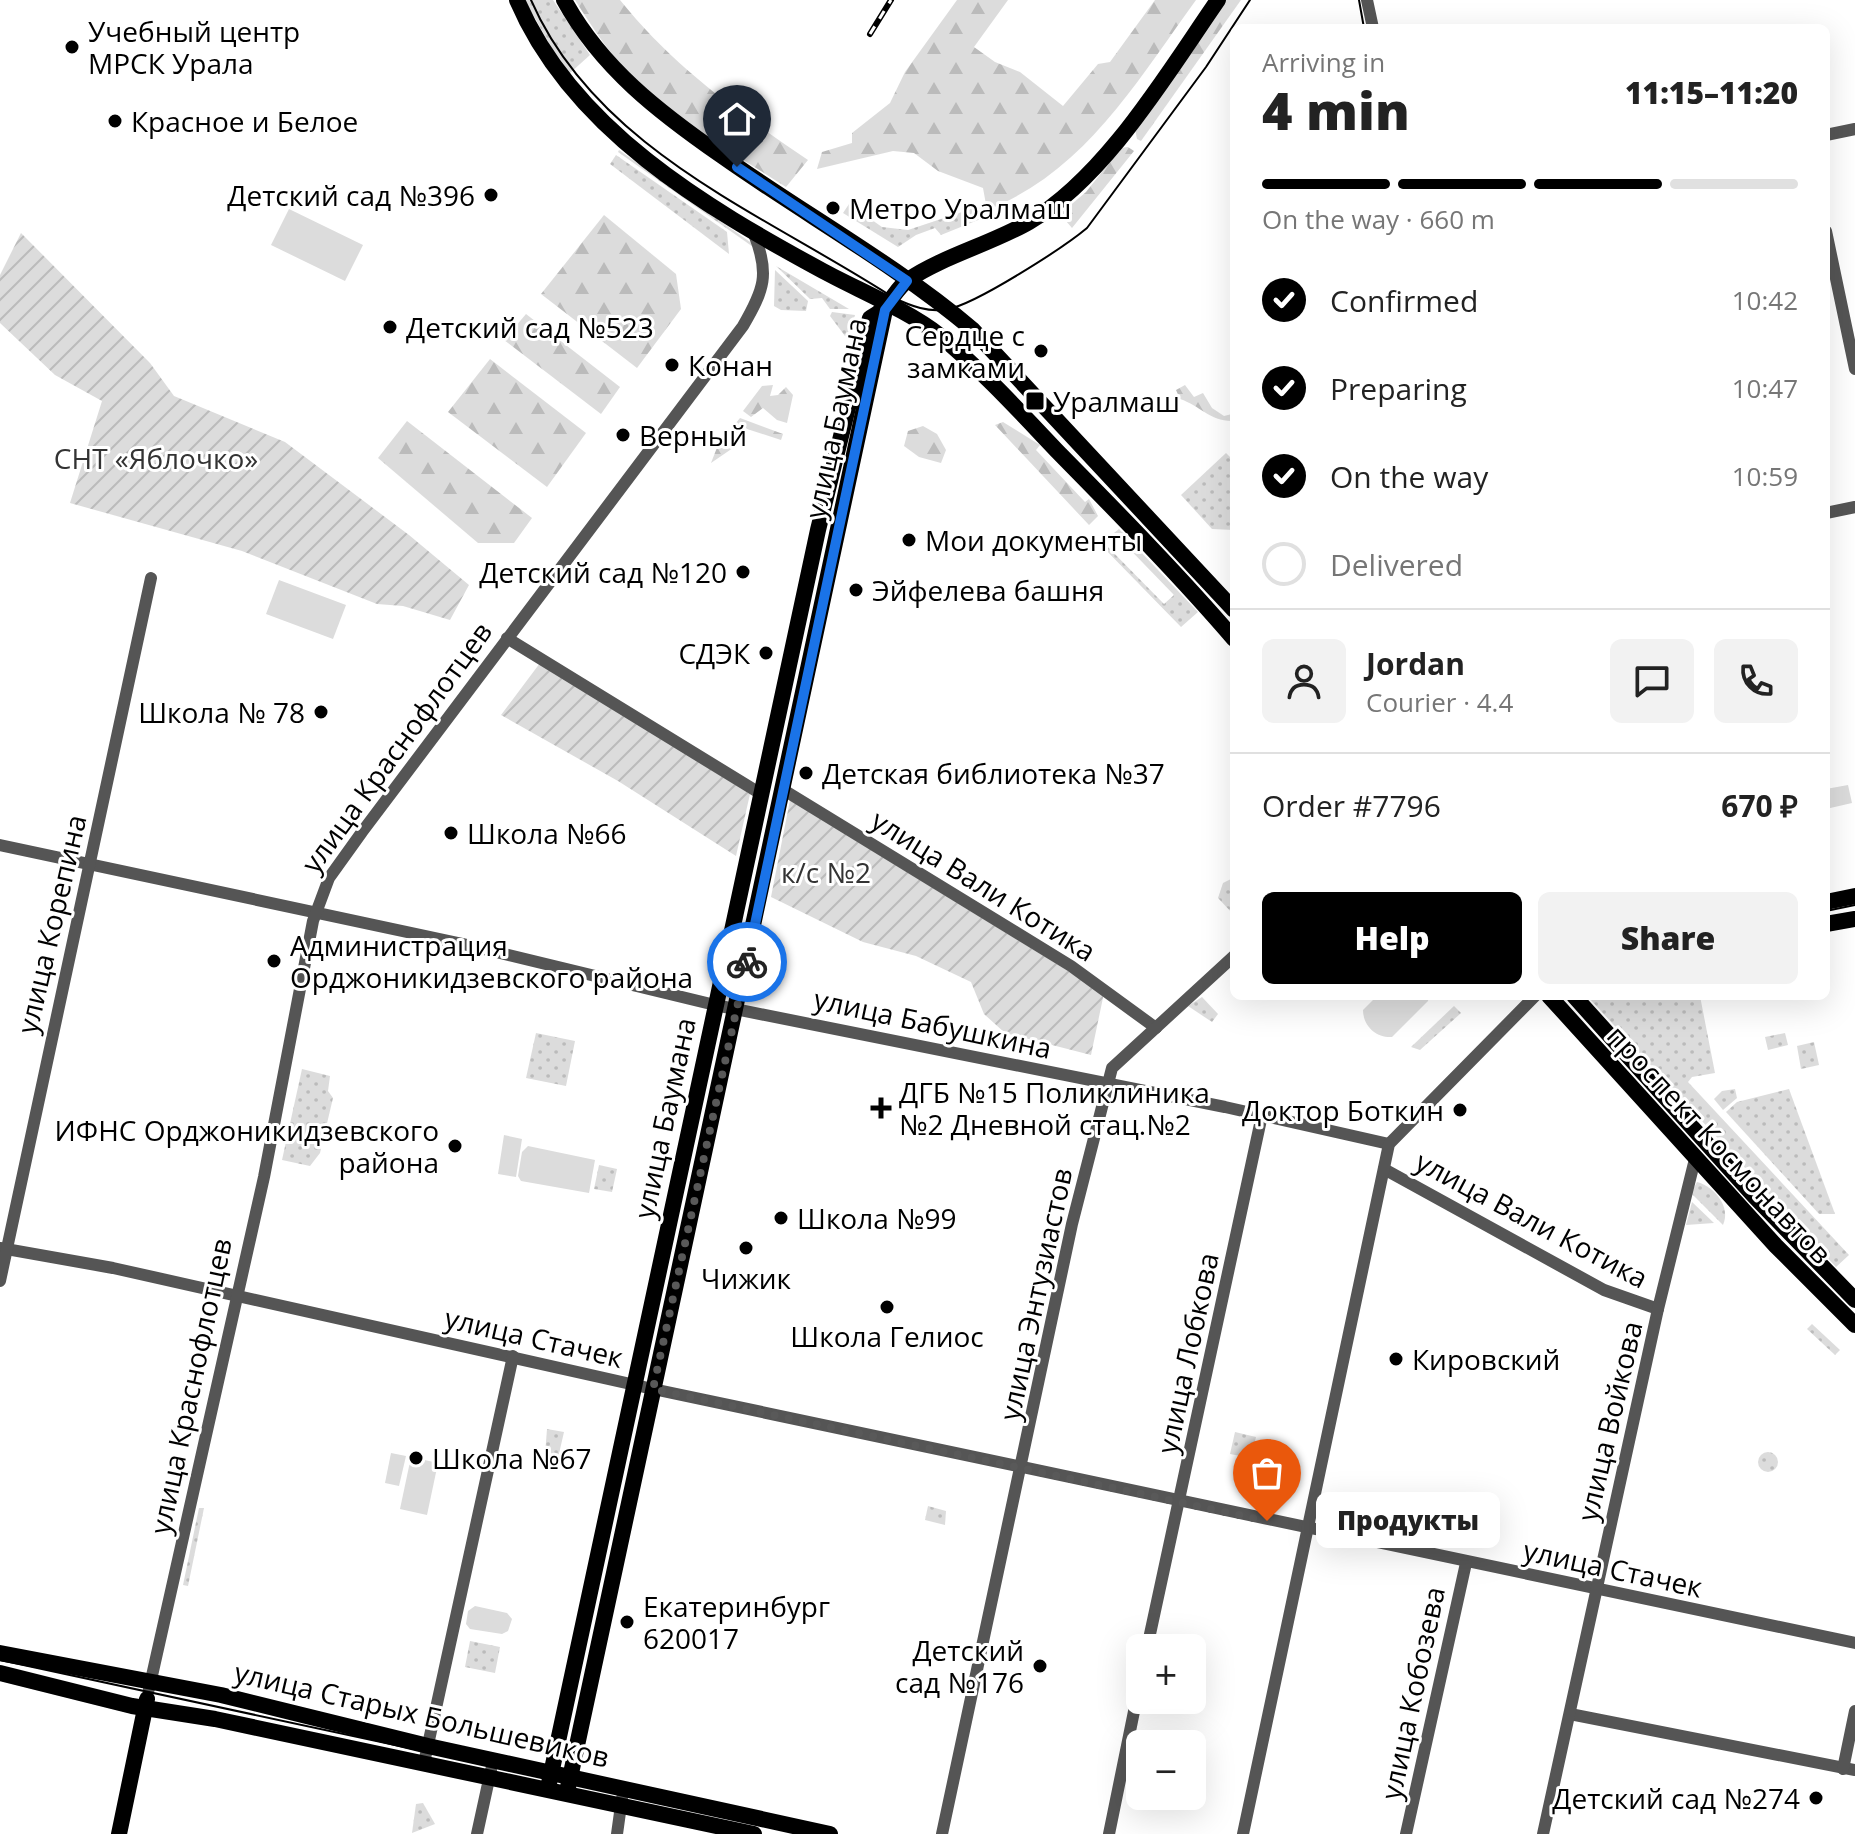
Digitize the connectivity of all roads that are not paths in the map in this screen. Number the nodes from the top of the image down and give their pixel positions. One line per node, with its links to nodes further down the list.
1 (517, 0): 8 (main road)
2 (564, 0): 10 (main road)
3 (1218, 0): 10 (main road)
4 (1367, 0): 5 (street)
5 (1372, 24)
6 (1855, 129): 7 (street)
7 (1830, 134)
8 (754, 234): 11 (main road); 18 (street, улица Краснофлотцев)
9 (1830, 250): 12 (street)
10 (907, 281): 11 (main road); 16 (main road)
11 (886, 308): 17 (main road); 19 (main road, улица Баумана); 20 (main road, улица Баумана)
12 (1855, 369)
13 (1855, 507): 14 (street)
14 (1830, 512)
15 (151, 578): 22 (street, улица Корепина)
16 (1230, 606)
17 (1230, 635)
18 (507, 638): 20 (street); 25 (street, улица Краснофлотцев)
19 (782, 789): 33 (main road, улица Баумана); 34 (street, улица Вали Котика)
20 (761, 794): 32 (main road, улица Баумана)
21 (0, 845): 22 (street, улица Бабушкина)
22 (90, 862): 25 (street, улица Бабушкина); 40 (street, улица Корепина)
23 (1855, 896): 24 (main road)
24 (1830, 901)
25 (315, 913): 32 (street, улица Бабушкина); 42 (street, улица Краснофлотцев)
26 (1855, 919): 27 (main road)
27 (1830, 923)
28 (1230, 960): 34 (street, улица Энтузиастов)
29 (1531, 1000): 37 (street)
30 (1553, 1000): 38 (main road, проспект Космонавтов)
31 (1578, 1000): 43 (main road, проспект Космонавтов)
32 (715, 1005): 33 (street, улица Бабушкина); 47 (main road, улица Баумана)
33 (737, 1009): 35 (street, улица Бабушкина); 48 (main road, улица Баумана)
34 (1156, 1028): 35 (street, улица Энтузиастов)
35 (1108, 1083): 36 (street, улица Бабушкина); 49 (street, улица Энтузиастов)
36 (1262, 1115): 37 (street, улица Бабушкина); 50 (street, улица Лобкова)
37 (1389, 1144): 39 (street)
38 (1695, 1159): 44 (street, улица Войкова); 45 (main road, проспект Космонавтов)
39 (1384, 1169): 44 (street, улица Вали Котика); 51 (street)
40 (4, 1248): 41 (street, улица Корепина); 42 (street, улица Стачек)
41 (0, 1281)
42 (235, 1295): 46 (street, улица Стачек); 58 (street, улица Краснофлотцев)
43 (1855, 1300)
44 (1658, 1309): 53 (street, улица Войкова)
45 (1855, 1325)
46 (513, 1356): 47 (street, улица Стачек); 62 (street)
47 (635, 1385): 48 (street, улица Стачек); 65 (main road, улица Баумана)
48 (653, 1389): 49 (street, улица Стачек); 66 (main road, улица Баумана)
49 (1022, 1468): 50 (street, улица Стачек); 77 (street, улица Энтузиастов)
50 (1180, 1502): 51 (street, улица Стачек); 54 (street, улица Лобкова)
51 (1308, 1529): 52 (street, улица Стачек); 79 (street)
52 (1466, 1563): 53 (street, улица Стачек); 80 (street, улица Кобозева)
53 (1596, 1589): 55 (street, улица Стачек); 61 (street, улица Войкова)
54 (1150, 1634)
55 (1855, 1643)
56 (0, 1653): 58 (main road, улица Старых Большевиков)
57 (0, 1673): 58 (main road, улица Старых Большевиков)
58 (147, 1695): 62 (main road, улица Старых Большевиков); 62 (main road, улица Старых Большевиков); 72 (main road, улица Краснофлотцев)
59 (1855, 1711): 64 (street)
60 (1133, 1714): 78 (street)
61 (1570, 1714): 64 (street); 81 (street, улица Войкова)
62 (426, 1755): 63 (main road, улица Старых Большевиков); 67 (main road, улица Старых Большевиков)
63 (494, 1759): 65 (main road, улица Старых Большевиков); 67 (street)
64 (1849, 1769)
65 (551, 1771): 66 (main road, улица Старых Большевиков); 69 (main road, улица Баумана)
66 (571, 1775): 68 (main road, улица Старых Большевиков); 70 (main road, улица Баумана)
67 (490, 1777): 69 (main road, улица Старых Большевиков); 73 (street)
68 (625, 1787): 71 (street); 76 (main road, улица Старых Большевиков)
69 (548, 1788): 70 (main road, улица Старых Большевиков)
70 (567, 1792): 71 (main road, улица Старых Большевиков)
71 (621, 1806): 74 (street); 75 (main road, улица Старых Большевиков)
72 (119, 1834)
73 (477, 1834)
74 (617, 1834)
75 (754, 1834)
76 (830, 1834)
77 (942, 1834)
78 (1109, 1834)
79 (1243, 1834)
80 (1406, 1834)
81 (1543, 1834)

